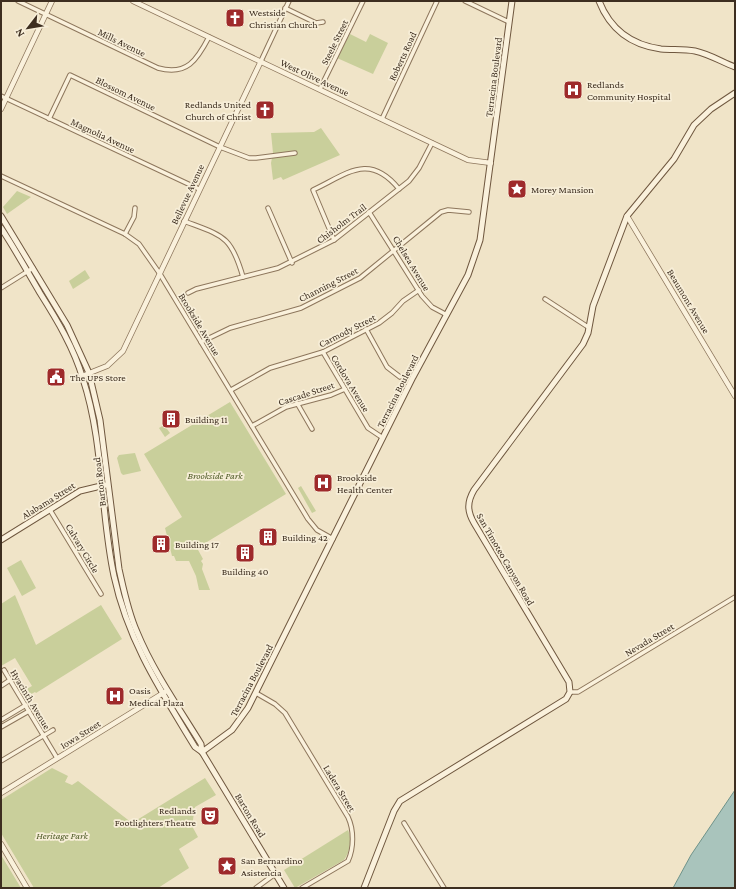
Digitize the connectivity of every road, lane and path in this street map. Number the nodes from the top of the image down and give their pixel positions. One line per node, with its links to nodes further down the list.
1 (18, 1): 11 (street, Mills Avenue)
2 (52, 1): 11 (street)
3 (133, 1): 14 (street, West Olive Avenue)
4 (289, 1): 10 (street, Bellevue Avenue)
5 (363, 1): 17 (street, Steele Street)
6 (437, 1): 22 (street, Roberts Road)
7 (465, 1): 13 (street)
8 (512, 1): 13 (main road, Terracina Boulevard)
9 (599, 1): 16 (main road)
10 (286, 8): 12 (street); 15 (street, Bellevue Avenue)
11 (46, 14): 14 (street, Mills Avenue); 19 (street)
12 (323, 22)
13 (509, 22): 26 (main road, Terracina Boulevard)
14 (208, 37): 15 (street, West Olive Avenue)
15 (261, 61): 17 (street, West Olive Avenue); 24 (street, Bellevue Avenue)
16 (735, 67)
17 (320, 89): 22 (street, West Olive Avenue)
18 (735, 93): 35 (main road, San Timoteo Canyon Road)
19 (4, 97): 20 (street); 21 (street, Magnolia Avenue)
20 (1, 109)
21 (49, 119): 24 (street, Blossom Avenue); 28 (street, Magnolia Avenue)
22 (382, 119): 23 (street, West Olive Avenue)
23 (432, 143): 26 (street, West Olive Avenue); 29 (street, Chisholm Trail)
24 (220, 147): 25 (street); 28 (street, Bellevue Avenue)
25 (295, 153)
26 (491, 163): 50 (main road, Terracina Boulevard)
27 (1, 176): 38 (street, Brookside Avenue)
28 (199, 189): 36 (street, Bellevue Avenue)
29 (398, 189): 32 (street, Chisholm Trail); 39 (street)
30 (135, 208): 38 (street)
31 (268, 208): 41 (street)
32 (369, 212): 39 (street, Chisholm Trail); 40 (street, Chelsea Avenue)
33 (469, 212): 40 (street, Channing Street)
34 (1, 216): 42 (main road, Barton Road)
35 (627, 216): 51 (main road, San Timoteo Canyon Road); 60 (street, Beaumont Avenue)
36 (184, 221): 44 (street, Bellevue Avenue); 45 (street)
37 (1, 228): 43 (main road, Barton Road)
38 (125, 234): 44 (street, Brookside Avenue)
39 (334, 240): 41 (street, Chisholm Trail)
40 (394, 249): 47 (street, Chelsea Avenue); 53 (street, Channing Street)
41 (292, 263): 45 (street, Chisholm Trail)
42 (33, 268): 43 (street); 55 (main road, Barton Road)
43 (28, 272): 46 (street); 56 (main road, Barton Road)
44 (160, 274): 53 (street, Brookside Avenue); 55 (street, Bellevue Avenue)
45 (243, 277): 48 (street, Chisholm Trail)
46 (1, 288)
47 (419, 290): 50 (street, Chelsea Avenue); 52 (street, Carmody Street)
48 (188, 293)
49 (545, 299): 51 (street)
50 (447, 315): 64 (main road, Terracina Boulevard)
51 (588, 327): 78 (main road, San Timoteo Canyon Road)
52 (366, 329): 54 (street, Carmody Street); 57 (street)
53 (201, 342): 59 (street, Brookside Avenue)
54 (323, 352): 58 (street, Cordova Avenue); 59 (street, Carmody Street)
55 (89, 373): 56 (street, Bellevue Avenue); 65 (main road, Barton Road)
56 (82, 376): 66 (main road, Barton Road)
57 (400, 377)
58 (345, 389): 61 (street, Cascade Street); 64 (street, Cordova Avenue)
59 (230, 390): 62 (street, Brookside Avenue)
60 (735, 396)
61 (297, 403): 62 (street, Cascade Street); 63 (street)
62 (252, 426): 68 (street, Brookside Avenue)
63 (312, 429)
64 (383, 438): 68 (main road, Terracina Boulevard)
65 (109, 484): 66 (main road, Alabama Street); 72 (main road, Barton Road)
66 (102, 485): 67 (main road, Alabama Street); 73 (main road, Barton Road)
67 (50, 510): 69 (main road, Alabama Street); 70 (street, Calvary Circle)
68 (333, 539): 80 (main road, Terracina Boulevard)
69 (1, 540)
70 (101, 594)
71 (735, 597): 78 (street, Nevada Street)
72 (134, 623): 73 (main road); 77 (main road, Barton Road)
73 (128, 625): 79 (main road, Barton Road)
74 (4, 670): 75 (street, Hyacinth Avenue)
75 (10, 680): 76 (street); 81 (street, Hyacinth Avenue)
76 (1, 686)
77 (168, 690): 79 (street, Iowa Street); 87 (main road, Barton Road)
78 (570, 692): 98 (main road)
79 (162, 693): 87 (main road, Barton Road); 88 (street, Iowa Street)
80 (256, 693): 87 (main road, Terracina Boulevard); 97 (street, Ladera Street)
81 (26, 705): 82 (street, Hyacinth Avenue); 83 (street)
82 (29, 711): 84 (street); 86 (street, Hyacinth Avenue)
83 (1, 720)
84 (1, 727)
85 (53, 730): 86 (street)
86 (44, 736): 88 (street, Hyacinth Avenue); 89 (street)
87 (202, 752): 93 (main road, Barton Road)
88 (57, 758): 90 (street, Iowa Street)
89 (1, 761)
90 (1, 793)
91 (404, 823): 99 (street)
92 (1, 844): 94 (street)
93 (275, 874): 95 (street); 96 (main road, Barton Road)
94 (27, 888)
95 (256, 888)
96 (284, 888)
97 (302, 888)
98 (364, 888)
99 (444, 888)

